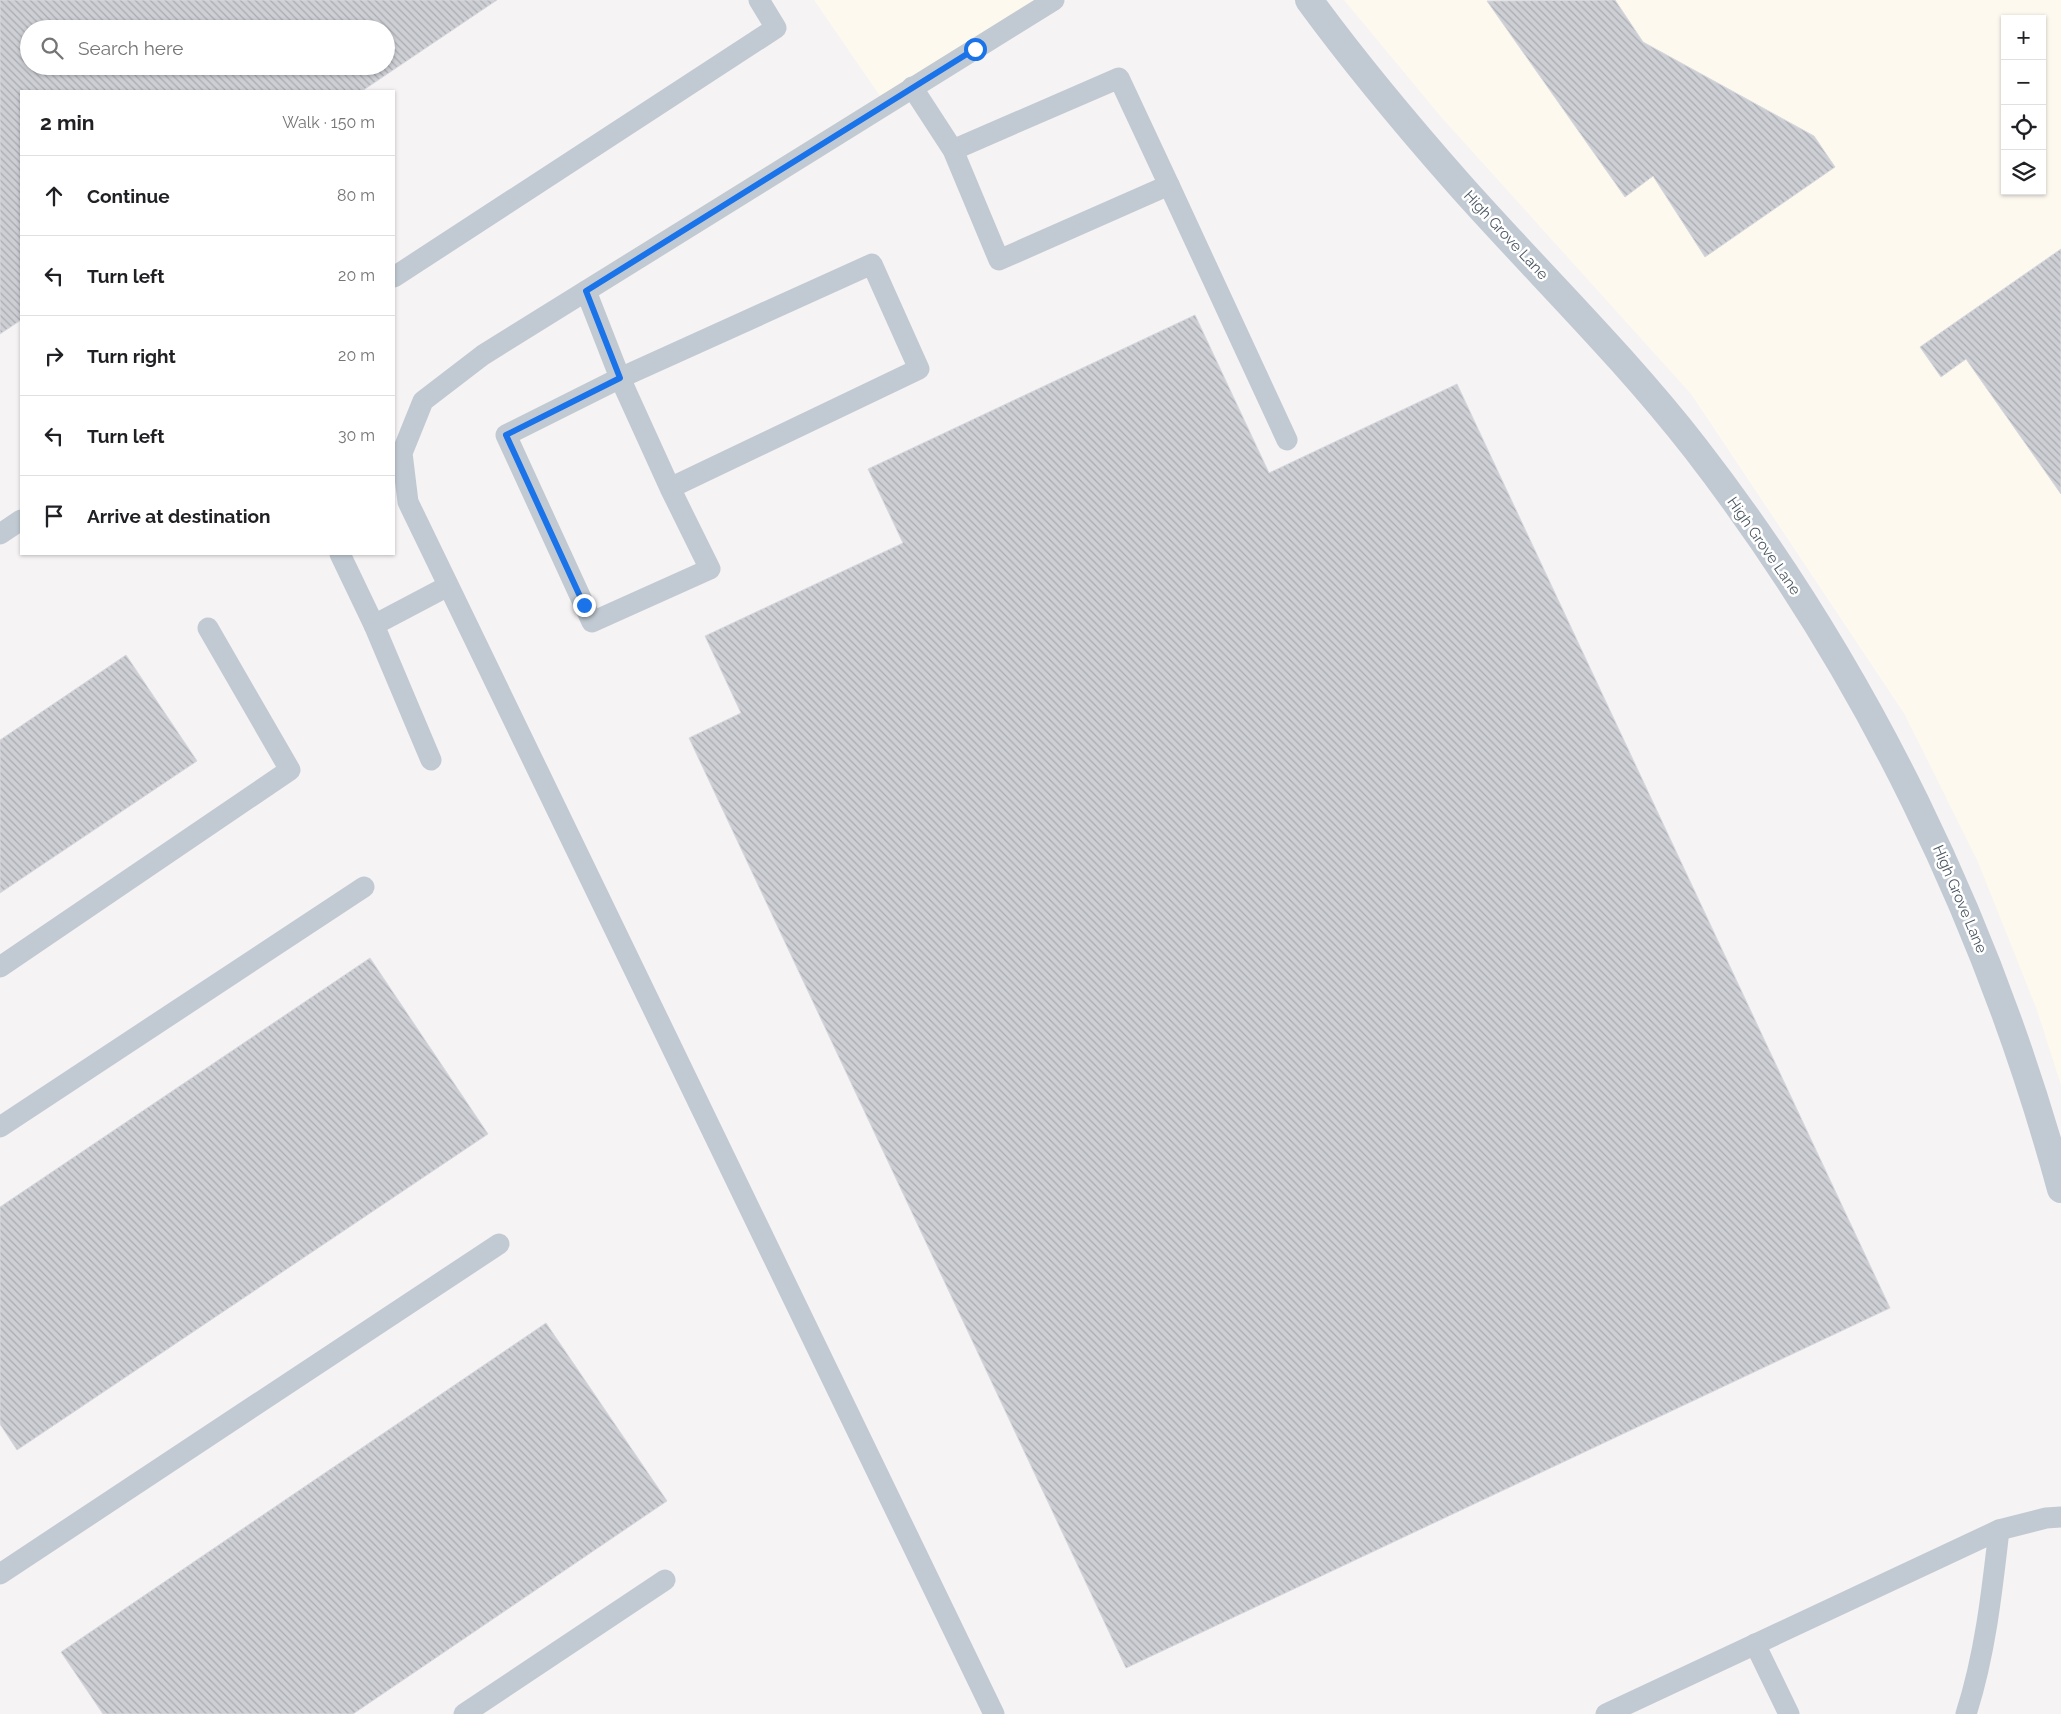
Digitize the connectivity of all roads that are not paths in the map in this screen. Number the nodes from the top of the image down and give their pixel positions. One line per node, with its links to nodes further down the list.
1 (759, 0): 7 (lane)
2 (1054, 0): 4 (lane)
3 (1309, 0): 22 (street, High Grove Lane)
4 (912, 88): 5 (lane); 8 (lane)
5 (953, 150): 6 (lane); 6 (lane)
6 (1170, 185): 10 (lane)
7 (395, 276)
8 (586, 291): 9 (lane); 15 (lane)
9 (620, 378): 11 (lane); 11 (lane); 11 (lane)
10 (1287, 440)
11 (670, 488)
12 (20, 521): 13 (lane)
13 (0, 534)
14 (340, 555): 16 (lane)
15 (448, 586): 16 (lane); 30 (lane)
16 (374, 625): 18 (lane)
17 (208, 628): 20 (lane)
18 (431, 760)
19 (364, 887): 21 (lane)
20 (0, 967)
21 (0, 1126)
22 (2061, 1189)
23 (499, 1244): 26 (lane)
24 (2061, 1517): 25 (lane)
25 (1999, 1530): 28 (lane); 33 (lane)
26 (0, 1574)
27 (665, 1580): 29 (lane)
28 (1755, 1644): 31 (lane); 32 (lane)
29 (464, 1714)
30 (994, 1714)
31 (1606, 1714)
32 (1789, 1714)
33 (1966, 1714)

